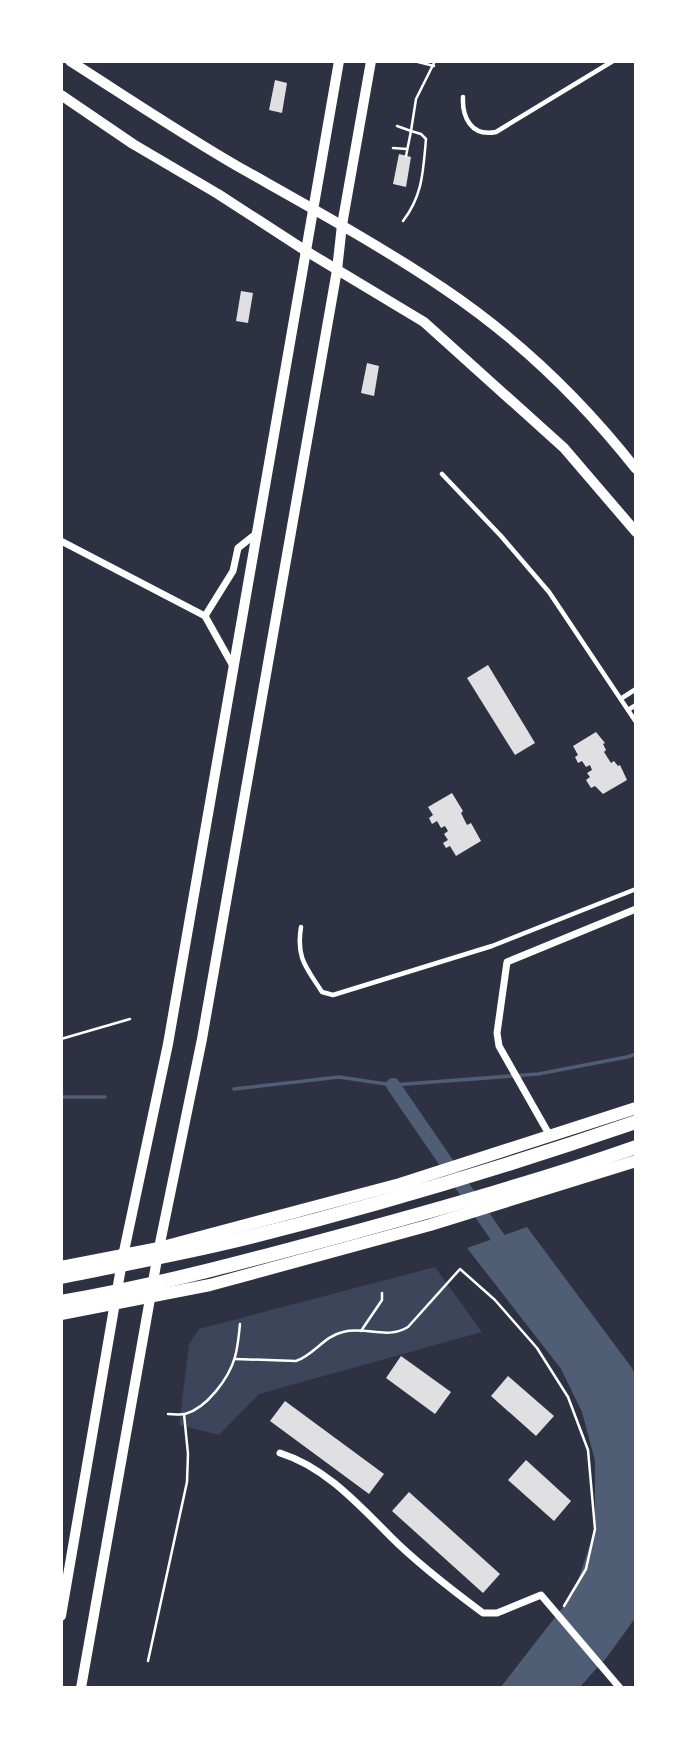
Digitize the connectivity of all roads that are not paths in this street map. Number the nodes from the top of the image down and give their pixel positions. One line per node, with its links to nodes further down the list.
1 (70, 61): 7 (main road)
2 (340, 61): 7 (main road)
3 (371, 61): 8 (main road)
4 (613, 61): 6 (lane)
5 (61, 95): 9 (main road)
6 (463, 96)
7 (314, 210): 8 (main road); 9 (main road)
8 (342, 225): 10 (main road); 11 (main road)
9 (306, 251): 10 (main road); 13 (main road)
10 (338, 271): 14 (main road); 31 (main road)
11 (636, 469)
12 (442, 474): 19 (lane)
13 (259, 531): 16 (street); 17 (main road)
14 (636, 531)
15 (61, 541): 16 (street)
16 (205, 616): 17 (street)
17 (235, 668): 32 (main road)
18 (636, 689): 19 (lane)
19 (621, 698): 21 (lane)
20 (636, 705): 21 (lane)
21 (628, 710): 22 (lane)
22 (636, 722)
23 (636, 889): 25 (lane)
24 (636, 909): 28 (street)
25 (301, 927)
26 (636, 1108): 28 (main road)
27 (636, 1122): 34 (highway)
28 (550, 1136): 31 (main road)
29 (636, 1147): 36 (highway)
30 (636, 1161): 35 (main road)
31 (159, 1248): 32 (main road); 35 (main road)
32 (123, 1256): 33 (main road); 37 (main road)
33 (61, 1267)
34 (61, 1277)
35 (151, 1297): 37 (main road); 41 (main road)
36 (61, 1302)
37 (114, 1304): 38 (main road); 40 (main road)
38 (61, 1314)
39 (280, 1453): 42 (street)
40 (61, 1616)
41 (81, 1688)
42 (620, 1688)

